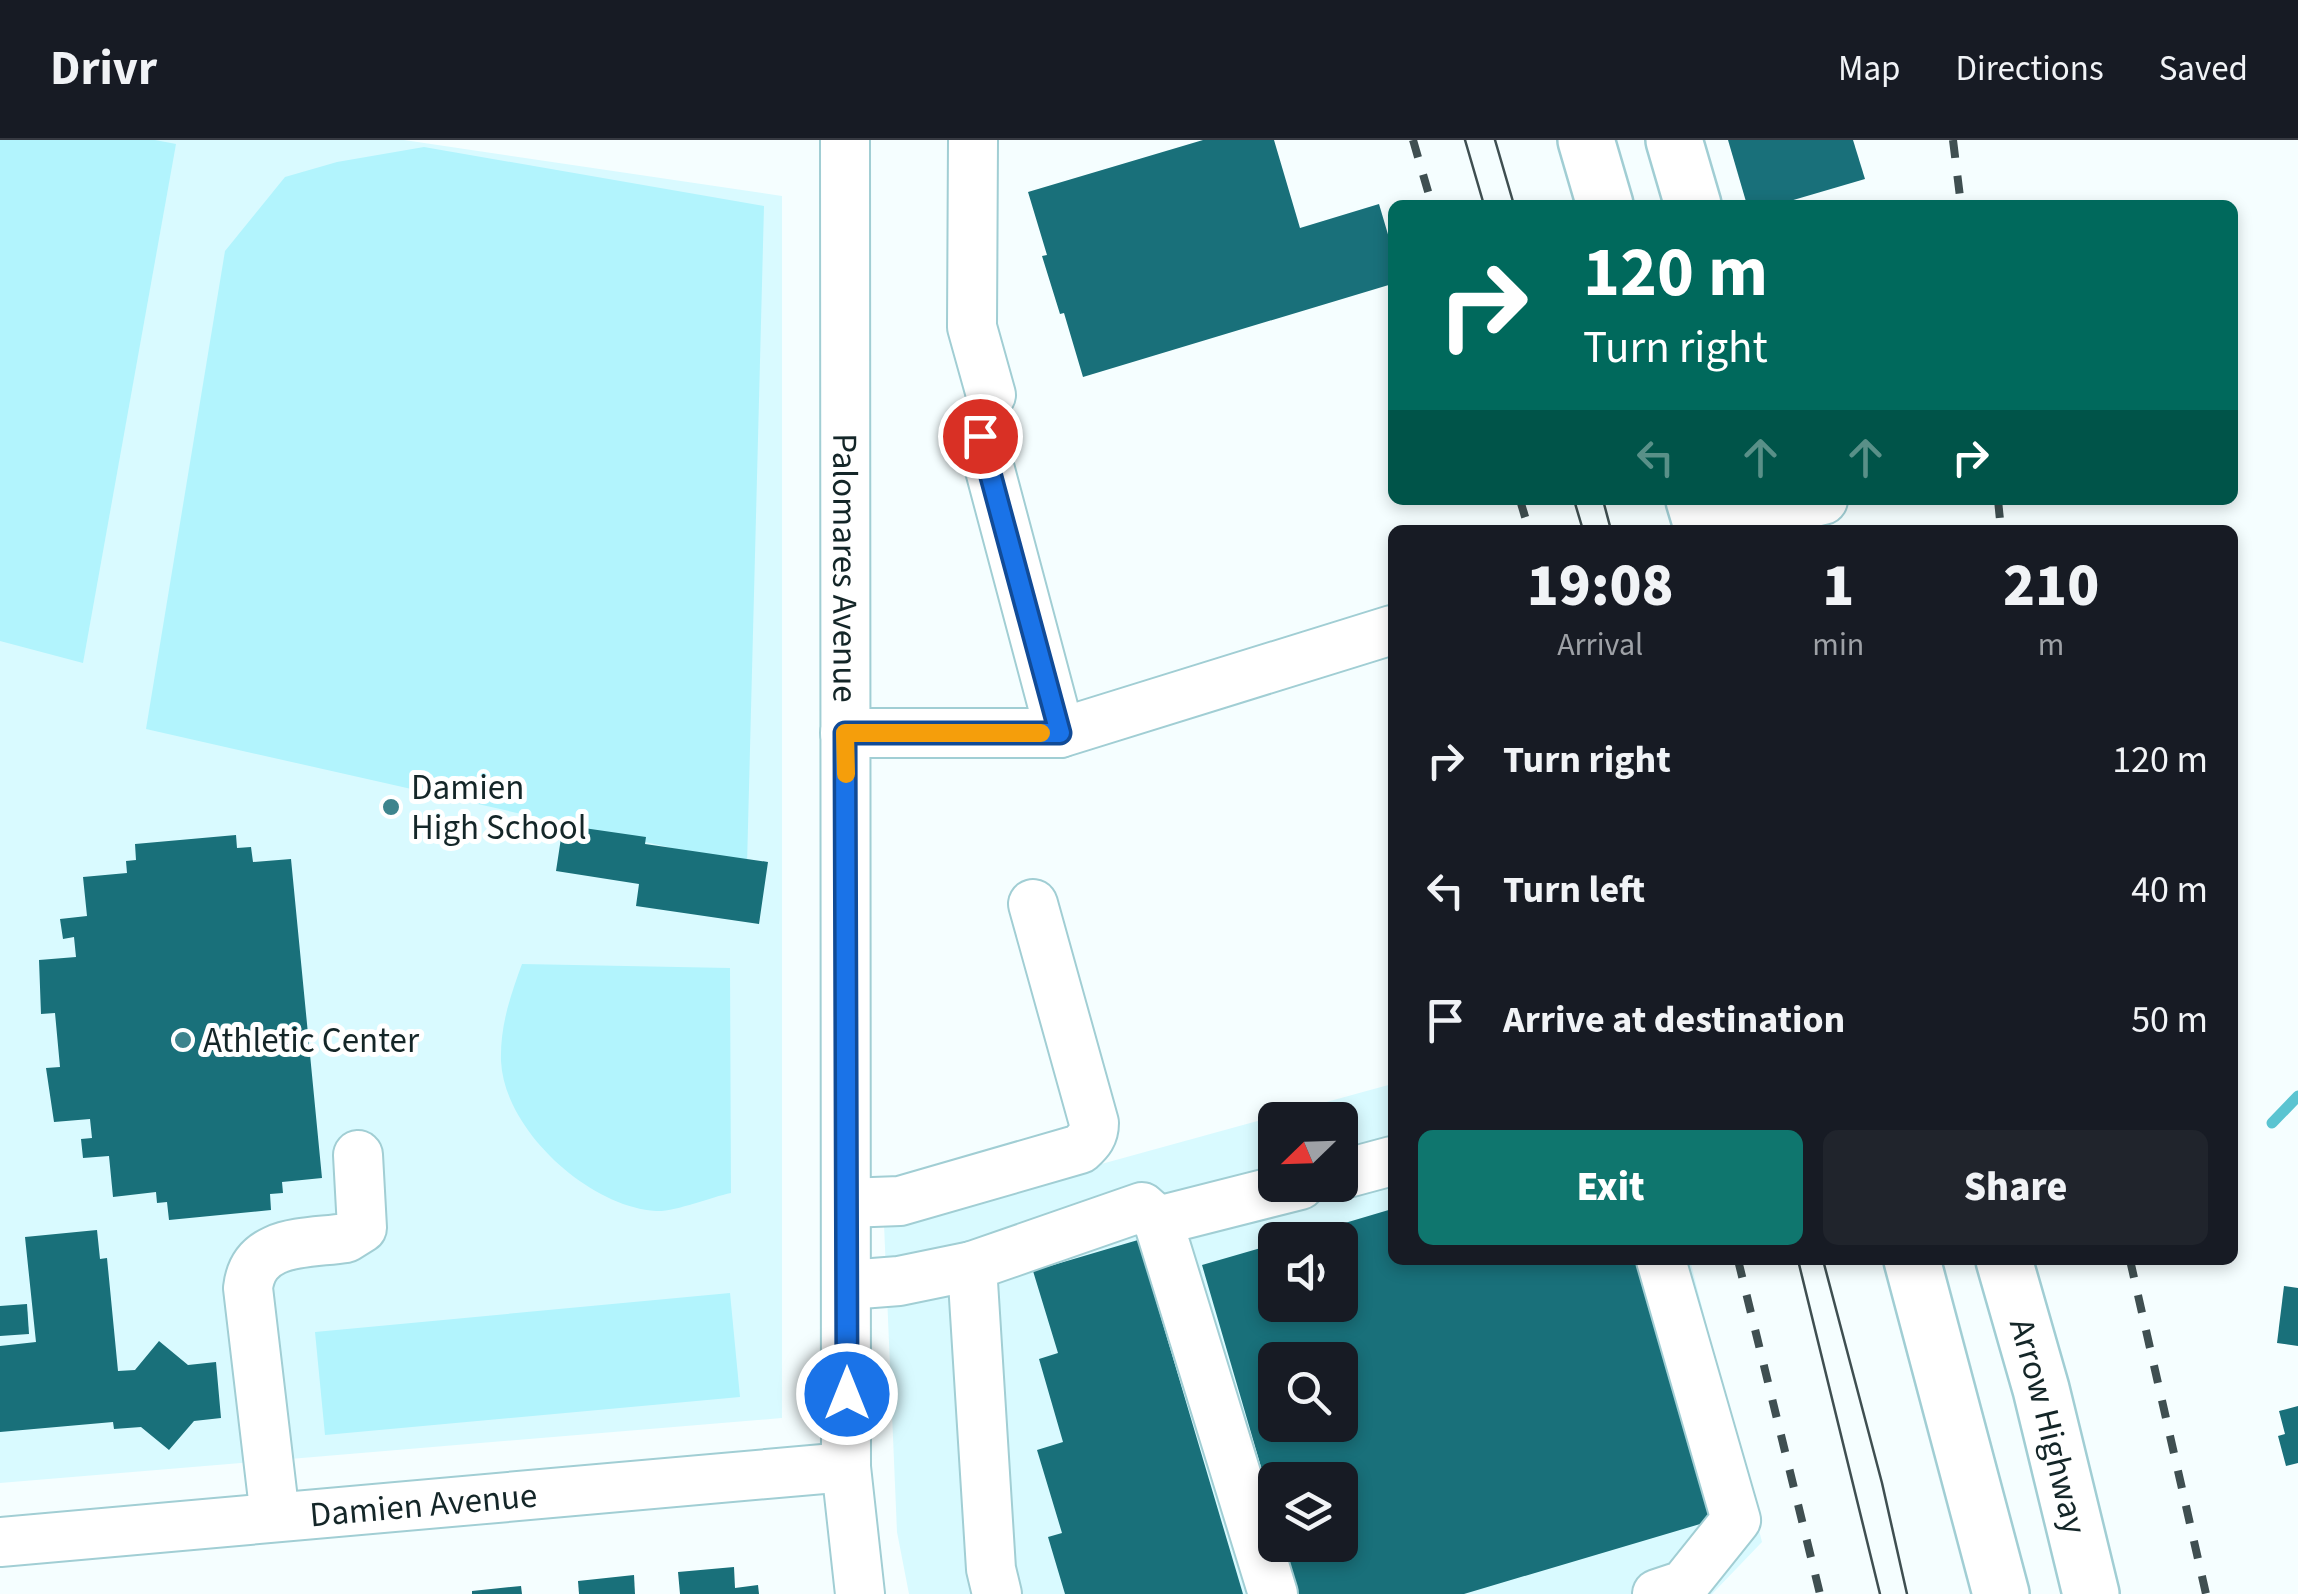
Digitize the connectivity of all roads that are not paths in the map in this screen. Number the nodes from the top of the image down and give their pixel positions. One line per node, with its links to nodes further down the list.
1 (845, 140): 10 (street, Palomares Avenue)
2 (973, 140): 11 (street)
3 (1586, 140): 5 (main road)
4 (1674, 140): 6 (main road)
5 (1604, 200)
6 (1692, 200)
7 (1795, 509): 8 (street)
8 (1725, 525)
9 (1388, 631): 11 (street)
10 (845, 733): 11 (street); 17 (street, Palomares Avenue)
11 (1060, 733)
12 (1033, 904): 17 (street)
13 (358, 1155): 25 (street)
14 (1388, 1162): 15 (street)
15 (1358, 1170)
16 (1258, 1196): 18 (street)
17 (846, 1203): 23 (street, Palomares Avenue)
18 (1158, 1221): 22 (street); 29 (street)
19 (1662, 1265): 30 (street)
20 (1913, 1265): 31 (main road)
21 (2005, 1265): 32 (main road, Arrow Highway)
22 (972, 1266): 23 (street); 28 (street)
23 (847, 1285): 24 (street, Palomares Avenue)
24 (846, 1468): 25 (street, Damien Avenue); 27 (street, Palomares Avenue)
25 (275, 1518): 26 (street, Damien Avenue)
26 (0, 1542)
27 (860, 1594)
28 (996, 1594)
29 (1273, 1594)
30 (1657, 1594)
31 (2001, 1594)
32 (2091, 1594)

